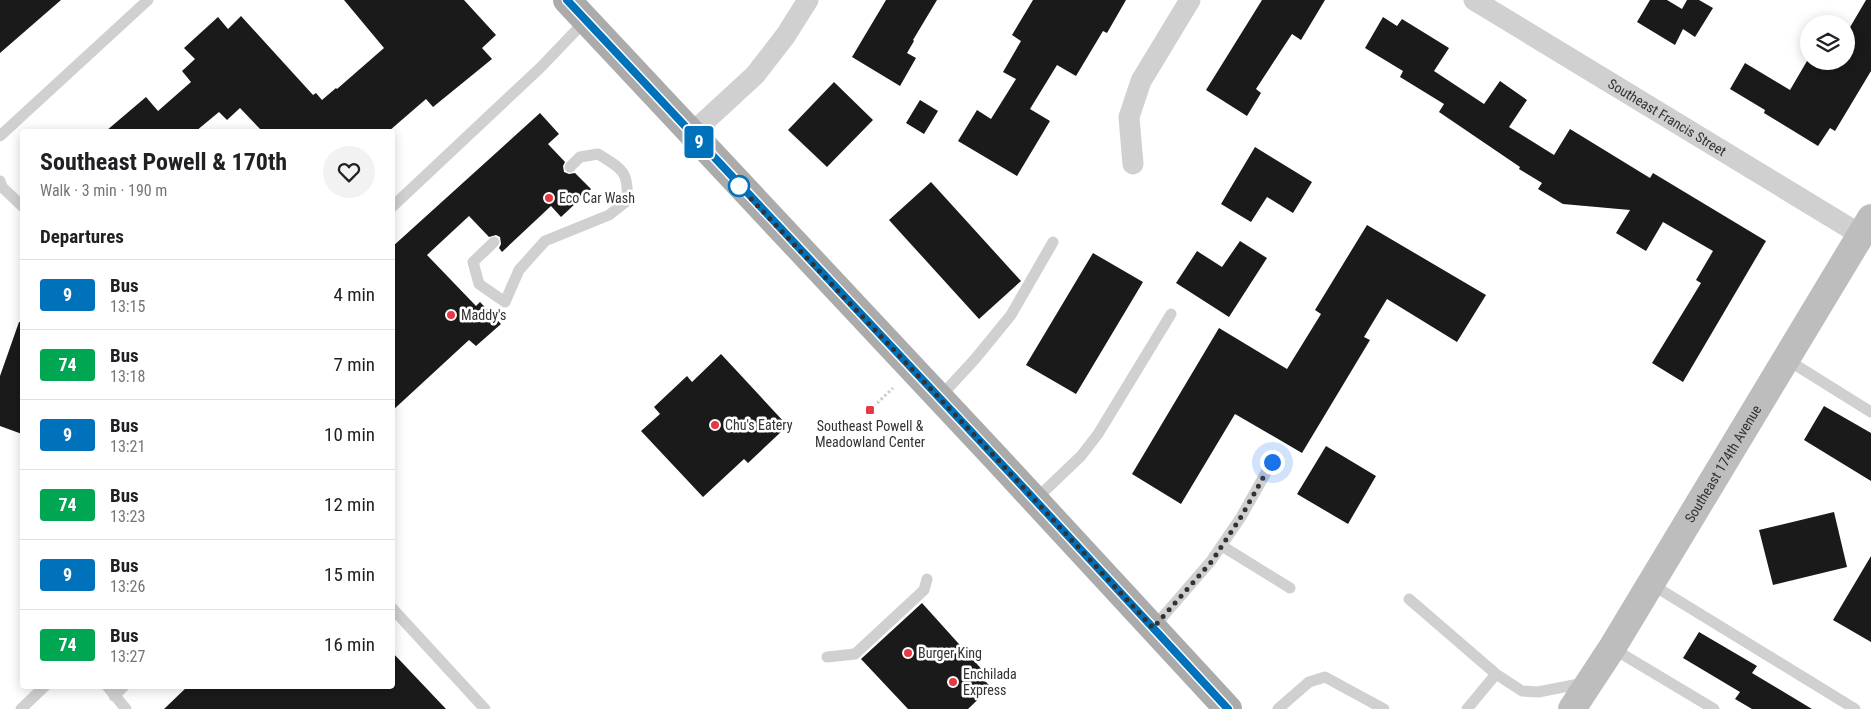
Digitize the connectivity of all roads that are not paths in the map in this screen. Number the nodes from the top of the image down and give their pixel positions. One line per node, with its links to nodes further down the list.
1 (148, 0): 8 (lane)
2 (567, 0): 6 (main road)
3 (808, 0): 7 (street)
4 (1190, 0): 9 (street)
5 (1474, 0): 14 (street, Southeast Francis Street)
6 (586, 20): 7 (main road); 13 (lane)
7 (692, 134): 19 (main road)
8 (0, 136)
9 (1133, 164)
10 (570, 167): 15 (lane)
11 (0, 180): 12 (lane)
12 (20, 204)
13 (395, 204)
14 (1866, 226): 18 (street, Southeast 174th Avenue)
15 (494, 242)
16 (1053, 242): 19 (lane)
17 (1171, 314): 22 (lane)
18 (1786, 359): 20 (lane); 25 (street, Southeast 174th Avenue)
19 (938, 398): 22 (main road)
20 (1871, 412)
21 (1272, 462): 23 (lane)
22 (1035, 500): 29 (main road)
23 (1222, 546): 26 (lane); 29 (lane)
24 (926, 580): 31 (lane)
25 (1651, 584): 30 (street, Southeast 174th Avenue); 47 (lane)
26 (1290, 588)
27 (1409, 599): 32 (lane)
28 (395, 611): 40 (lane)
29 (1153, 628): 41 (main road)
30 (1612, 648): 33 (street, Southeast 174th Avenue); 46 (lane)
31 (827, 658)
32 (1496, 674): 33 (lane); 44 (lane)
33 (1591, 682): 45 (street, Southeast 174th Avenue)
34 (42, 689): 38 (lane)
35 (109, 689): 37 (lane)
36 (121, 689): 37 (lane)
37 (114, 696): 39 (lane)
38 (21, 709)
39 (126, 709)
40 (485, 709)
41 (1228, 709)
42 (1278, 709): 43 (lane)
43 (1384, 709)
44 (1467, 709)
45 (1572, 709)
46 (1714, 709)
47 (1855, 709)

